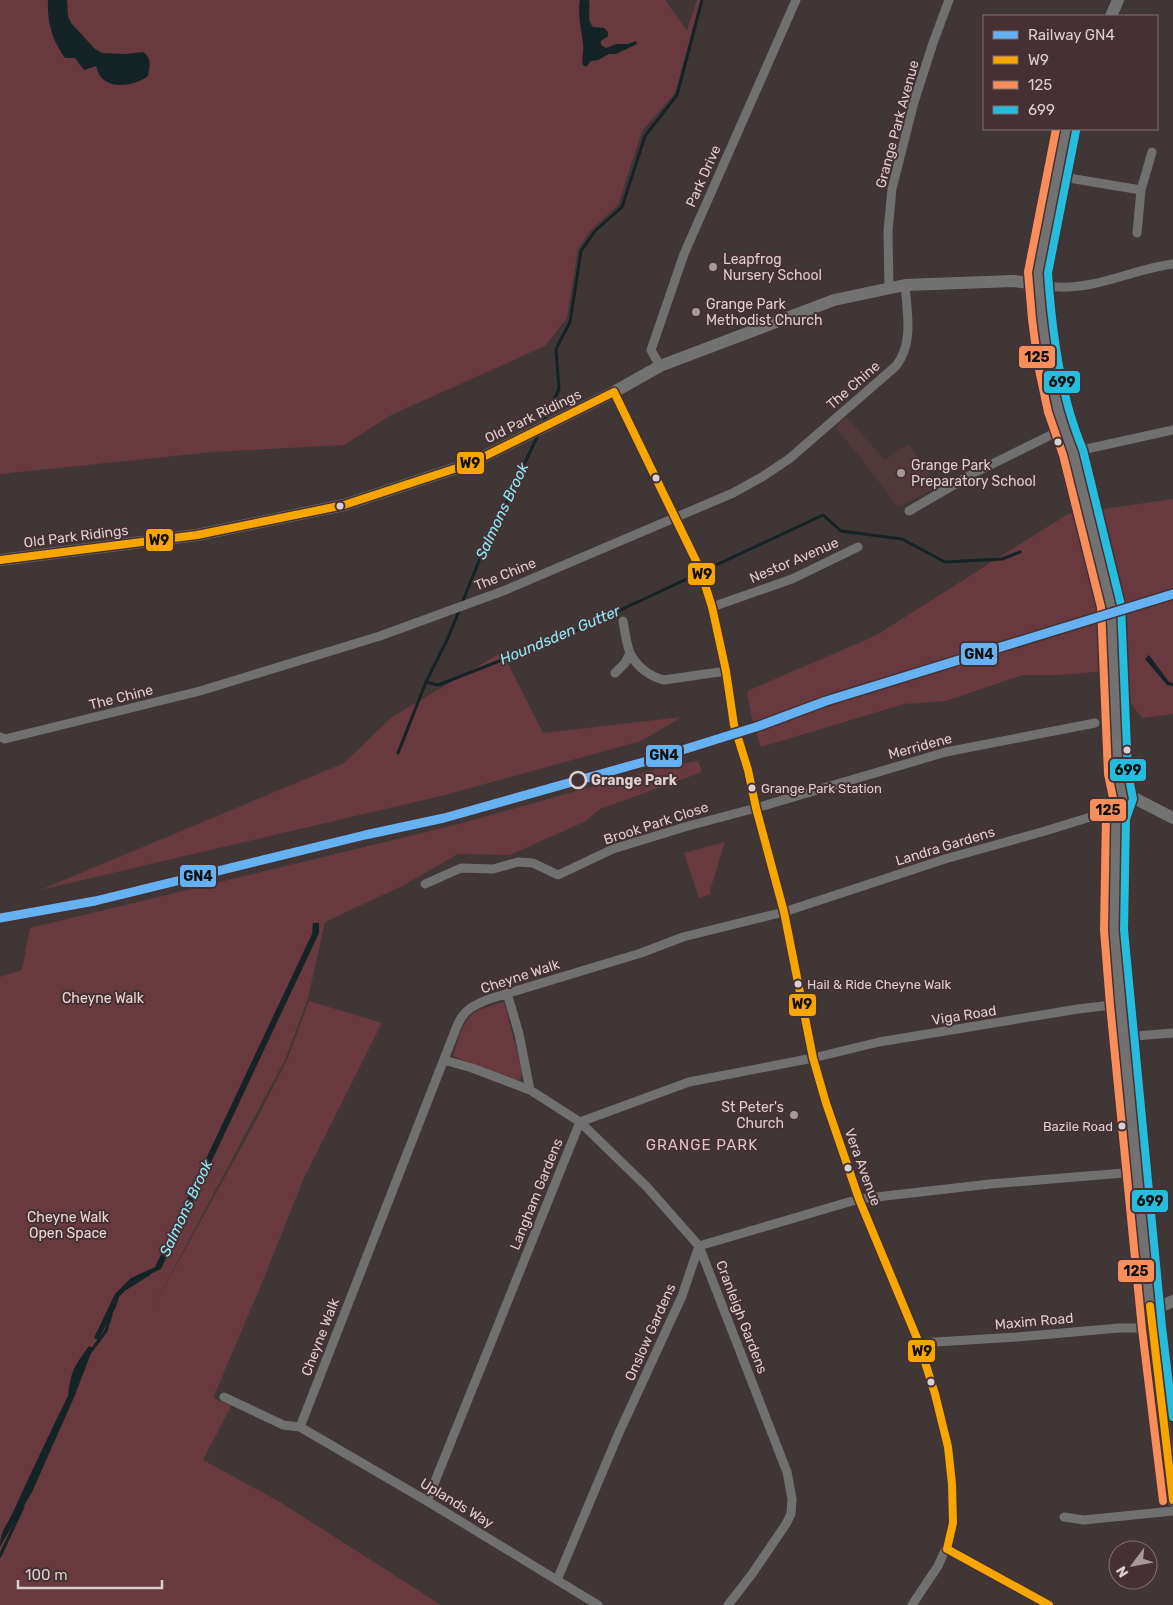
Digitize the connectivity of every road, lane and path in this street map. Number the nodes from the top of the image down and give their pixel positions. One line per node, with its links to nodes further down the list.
1 (796, 0): 14 (street, Park Drive)
2 (949, 0): 13 (street, Grange Park Avenue)
3 (1118, 0): 4 (street)
4 (1111, 15)
5 (1066, 130): 7 (street)
6 (1152, 152): 8 (street)
7 (1056, 176): 8 (street); 11 (street)
8 (1141, 190): 9 (street)
9 (1137, 233)
10 (1173, 264): 11 (street)
11 (1039, 284): 12 (street, Old Park Ridings); 16 (street)
12 (905, 285): 13 (street, Old Park Ridings); 20 (street, The Chine)
13 (889, 289): 14 (street, Old Park Ridings)
14 (656, 368): 15 (street, Old Park Ridings)
15 (614, 392): 20 (street, Vera Avenue); 22 (street, Old Park Ridings)
16 (1063, 429): 18 (street); 19 (street)
17 (1173, 430): 18 (street)
18 (1073, 452): 30 (street)
19 (909, 511)
20 (676, 518): 23 (street, Vera Avenue); 29 (street, The Chine)
21 (858, 547): 23 (street, Nestor Avenue)
22 (0, 560)
23 (712, 606): 26 (street, Vera Avenue)
24 (622, 620): 25 (street)
25 (630, 653): 26 (street); 27 (street)
26 (726, 671): 31 (street, Vera Avenue)
27 (615, 673)
28 (1095, 723): 31 (street, Merridene)
29 (0, 737)
30 (1123, 799): 32 (street); 33 (street)
31 (756, 808): 34 (street, Brook Park Close); 35 (street, Vera Avenue)
32 (1116, 817): 35 (street, Landra Gardens); 37 (street)
33 (1173, 818)
34 (425, 884)
35 (784, 912): 36 (street, Cheyne Walk); 40 (street, Vera Avenue)
36 (507, 993): 41 (street, Cheyne Walk); 42 (street)
37 (1120, 1004): 39 (street); 40 (street, Viga Road)
38 (1173, 1033): 39 (street)
39 (1123, 1037): 44 (street)
40 (813, 1058): 43 (street); 45 (street, Vera Avenue)
41 (444, 1060): 42 (street, Cranleigh Gardens); 52 (street, Cheyne Walk)
42 (530, 1090): 43 (street, Cranleigh Gardens)
43 (580, 1122): 46 (street, Cranleigh Gardens); 54 (street, Langham Gardens)
44 (1136, 1172): 45 (street); 48 (street)
45 (859, 1199): 46 (street); 50 (street, Vera Avenue)
46 (699, 1246): 58 (street, Onslow Gardens); 60 (street, Cranleigh Gardens)
47 (1173, 1301): 48 (street)
48 (1150, 1306): 49 (street)
49 (1152, 1328): 50 (street, Maxim Road); 53 (street)
50 (919, 1343): 57 (street, Vera Avenue)
51 (224, 1396): 52 (street, Uplands Way)
52 (300, 1427): 54 (street, Uplands Way)
53 (1173, 1500)
54 (427, 1501): 58 (street, Uplands Way)
55 (1173, 1511): 56 (street)
56 (1064, 1517)
57 (947, 1550): 61 (street, Vera Avenue); 62 (street)
58 (557, 1580): 59 (street, Uplands Way)
59 (598, 1605)
60 (728, 1605)
61 (912, 1605)
62 (1049, 1605)

